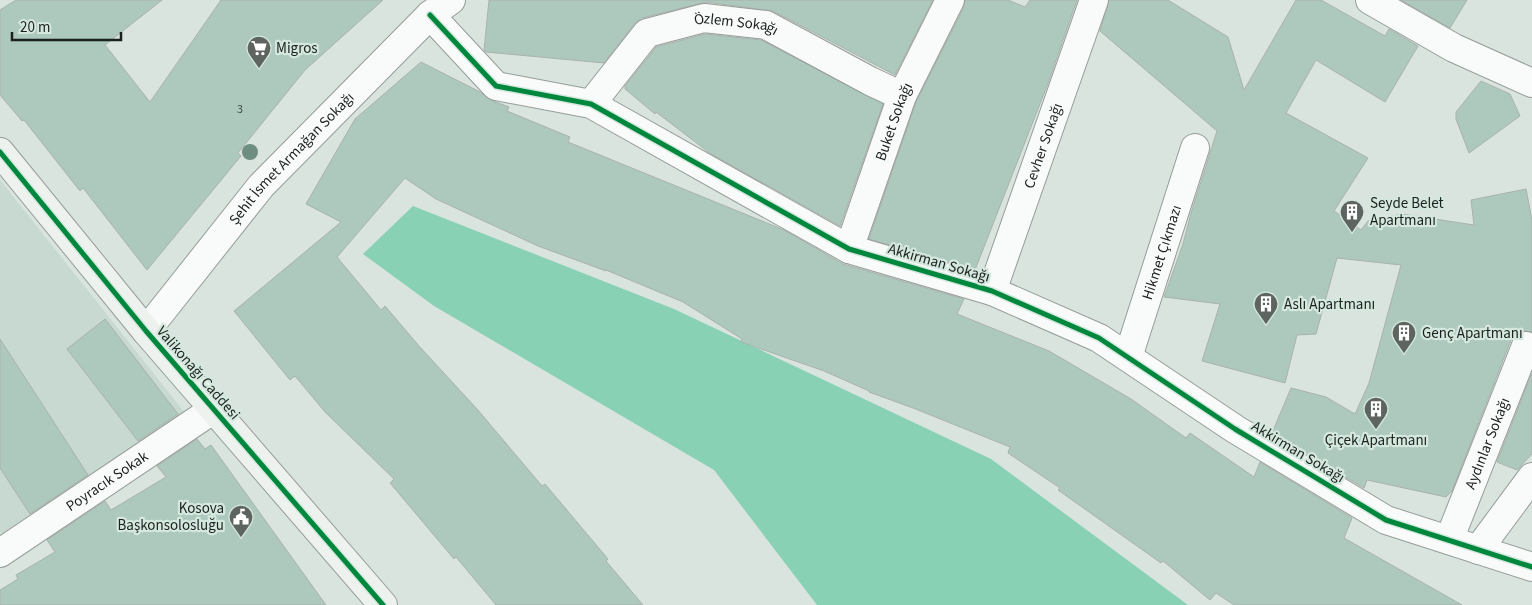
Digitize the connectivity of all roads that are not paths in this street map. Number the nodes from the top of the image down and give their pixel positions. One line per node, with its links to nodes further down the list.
1 (950, 0): 6 (street, Buket Sokağı)
2 (1094, 0): 11 (street, Cevher Sokağı)
3 (1370, 0): 5 (street)
4 (441, 7): 7 (street, Akkirman Sokağı); 12 (street, Şehit İsmet Armağan Sokağı)
5 (1532, 83)
6 (902, 96): 7 (street, Özlem Sokağı); 10 (street, Buket Sokağı)
7 (592, 104): 10 (street, Akkirman Sokağı)
8 (1195, 148): 14 (street, Hikmet Çıkmazı)
9 (0, 152): 12 (street, Valikonağı Caddesi)
10 (849, 249): 11 (street, Akkirman Sokağı)
11 (992, 291): 14 (street, Akkirman Sokağı)
12 (146, 331): 15 (street, Valikonağı Caddesi)
13 (1526, 346): 17 (street, Aydınlar Sokağı)
14 (1128, 357): 17 (street, Akkirman Sokağı)
15 (214, 409): 19 (street, Poyracık Sokak); 21 (street, Valikonağı Caddesi)
16 (1532, 477): 18 (street)
17 (1449, 540): 18 (street, Akkirman Sokağı)
18 (1478, 550): 20 (street, Akkirman Sokağı)
19 (0, 553)
20 (1532, 567)
21 (383, 605)

